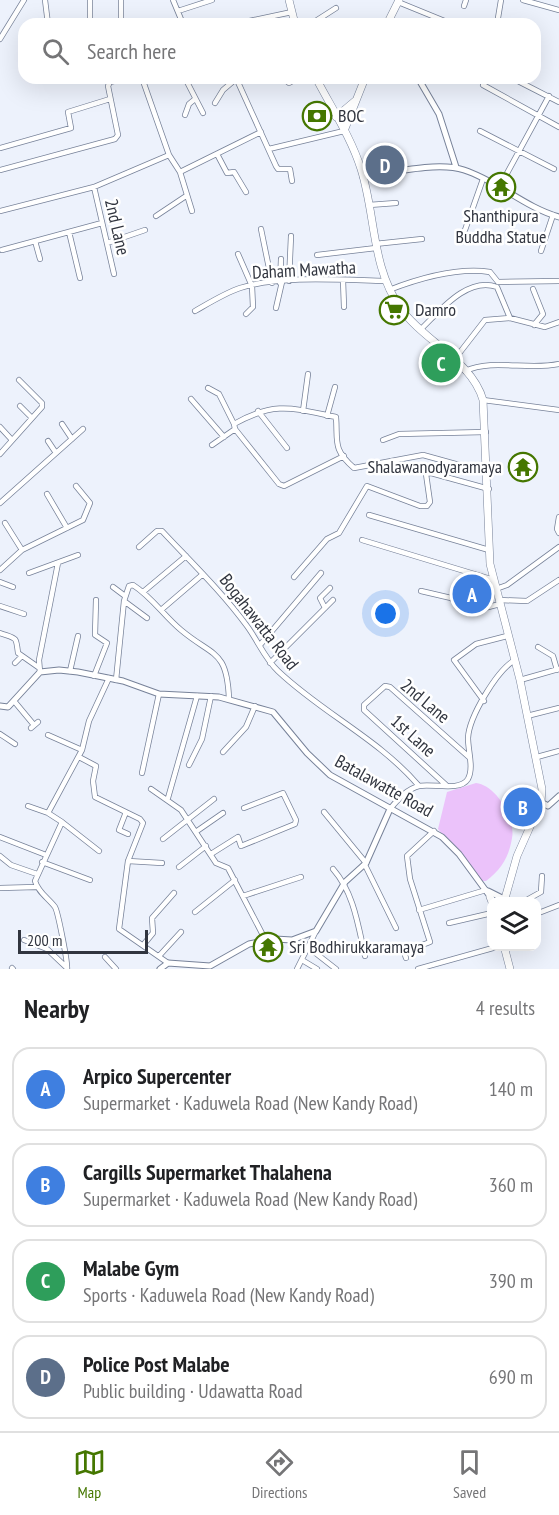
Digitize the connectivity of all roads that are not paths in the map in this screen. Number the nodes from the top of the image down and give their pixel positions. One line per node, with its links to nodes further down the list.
1 (24, 0): 27 (street)
2 (45, 0): 17 (street)
3 (90, 0): 18 (street)
4 (121, 0): 19 (street)
5 (173, 0): 15 (street)
6 (212, 0): 15 (street)
7 (289, 0): 16 (main road)
8 (501, 0): 26 (street)
9 (523, 0): 13 (street)
10 (551, 0): 13 (street)
11 (398, 1): 24 (main road); 25 (street)
12 (336, 8): 23 (street)
13 (549, 8): 14 (street)
14 (559, 10)
15 (178, 11): 20 (street)
16 (292, 12): 21 (street); 22 (main road)
17 (47, 18)
18 (90, 18)
19 (121, 18)
20 (181, 18)
21 (264, 18)
22 (294, 18)
23 (320, 18)
24 (391, 18)
25 (438, 18)
26 (498, 18)
27 (0, 39)
28 (108, 84): 39 (street)
29 (144, 84): 56 (street)
30 (188, 84): 40 (street)
31 (231, 84): 43 (street)
32 (239, 84): 50 (street)
33 (319, 84): 46 (main road)
34 (363, 84): 41 (main road)
35 (421, 84): 57 (street)
36 (524, 84): 38 (street)
37 (483, 85): 47 (street)
38 (549, 96): 42 (street); 47 (street)
39 (110, 99): 52 (street); 59 (street)
40 (195, 99): 44 (street); 45 (street)
41 (356, 100): 46 (main road); 51 (main road)
42 (559, 102)
43 (215, 103)
44 (203, 113)
45 (185, 115)
46 (336, 117): 51 (main road)
47 (538, 117): 48 (street); 54 (street)
48 (559, 128)
49 (480, 131): 54 (street)
50 (261, 132): 53 (street); 55 (street)
51 (344, 132): 53 (street); 61 (main road)
52 (0, 147)
53 (269, 148): 63 (street)
54 (520, 152): 58 (street); 65 (street)
55 (217, 154): 60 (street); 66 (street)
56 (169, 155): 60 (street); 64 (street)
57 (456, 167): 61 (street); 62 (street)
58 (554, 169)
59 (0, 170)
60 (180, 172): 67 (street)
61 (363, 177): 69 (main road)
62 (483, 179): 65 (street); 77 (street)
63 (292, 181)
64 (94, 187): 70 (street); 74 (street, 2nd Lane)
65 (499, 188): 73 (street)
66 (246, 192)
67 (186, 196): 71 (street); 72 (street)
68 (396, 203): 69 (street)
69 (368, 205): 83 (main road)
70 (0, 211)
71 (192, 211)
72 (156, 216)
73 (556, 216): 85 (street)
74 (102, 223): 78 (street); 82 (street, 2nd Lane)
75 (261, 229): 97 (street)
76 (146, 230): 82 (street)
77 (465, 230)
78 (69, 232): 81 (street); 91 (street)
79 (291, 236): 93 (street)
80 (422, 239): 83 (street)
81 (35, 241): 84 (street); 88 (street)
82 (106, 243): 90 (street, 2nd Lane)
83 (376, 246): 87 (street); 94 (main road)
84 (3, 250)
85 (541, 251)
86 (238, 254): 98 (street)
87 (317, 255)
88 (40, 259)
89 (281, 259): 96 (street)
90 (114, 274)
91 (80, 278)
92 (343, 280): 93 (street, Daham Mawatha); 94 (street, Daham Mawatha); 101 (street)
93 (289, 281): 96 (street, Daham Mawatha)
94 (385, 281): 100 (main road)
95 (559, 281): 100 (street)
96 (281, 282): 97 (street, Daham Mawatha); 102 (street)
97 (272, 283): 98 (street, Daham Mawatha)
98 (252, 286): 103 (street, Daham Mawatha); 104 (street)
99 (533, 289): 107 (street)
100 (389, 290): 108 (main road)
101 (344, 307)
102 (276, 308)
103 (195, 311)
104 (246, 314)
105 (510, 318): 107 (street); 108 (street); 109 (street)
106 (559, 322): 107 (street)
107 (534, 325)
108 (420, 330): 109 (main road)
109 (453, 360): 111 (main road)
110 (559, 364): 111 (street)
111 (465, 371): 117 (main road)
112 (308, 374): 121 (street)
113 (19, 380): 123 (street)
114 (334, 387): 122 (street)
115 (208, 388): 126 (street)
116 (191, 399): 129 (street)
117 (483, 400): 119 (street); 128 (main road)
118 (20, 406): 123 (street)
119 (559, 410)
120 (258, 411): 121 (street); 126 (street); 135 (street)
121 (303, 411): 122 (street)
122 (327, 416): 138 (street)
123 (32, 418): 131 (street)
124 (62, 424): 130 (street)
125 (0, 427): 131 (street)
126 (235, 427): 129 (street); 138 (street)
127 (83, 429): 130 (street)
128 (486, 432): 132 (street); 139 (main road)
129 (224, 437): 134 (street)
130 (72, 439): 137 (street)
131 (12, 440): 136 (street)
132 (383, 440)
133 (48, 441): 137 (street)
134 (212, 446)
135 (286, 448)
136 (0, 453)
137 (56, 453): 143 (street)
138 (344, 456): 139 (street)
139 (488, 473): 141 (main road)
140 (76, 486): 147 (street)
141 (489, 489): 153 (main road); 161 (street)
142 (47, 494): 147 (street)
143 (0, 503)
144 (369, 516): 153 (street)
145 (559, 517): 148 (street)
146 (5, 523): 152 (street)
147 (67, 528): 152 (street)
148 (559, 533)
149 (362, 540): 162 (street)
150 (559, 547): 168 (street)
151 (139, 548): 155 (street, Bogahawatta Road)
152 (22, 550): 157 (street)
153 (489, 550): 162 (main road)
154 (78, 555): 156 (street)
155 (186, 556): 160 (street, Bogahawatta Road); 170 (street)
156 (58, 563): 158 (street); 189 (street)
157 (0, 570)
158 (29, 573)
159 (321, 573): 183 (street)
160 (203, 574): 177 (street); 183 (street, Bogahawatta Road)
161 (294, 577)
162 (494, 580): 168 (main road)
163 (559, 580): 174 (street)
164 (0, 582): 165 (street)
165 (13, 587)
166 (113, 587): 171 (street)
167 (330, 588): 176 (street)
168 (496, 589): 174 (main road)
169 (421, 591): 174 (street)
170 (143, 592): 171 (street); 177 (street)
171 (125, 598): 179 (street); 194 (street)
172 (96, 600): 192 (street)
173 (333, 600): 176 (street)
174 (499, 602): 182 (main road)
175 (0, 606): 178 (street)
176 (325, 608): 188 (street)
177 (161, 610): 199 (street)
178 (24, 614)
179 (147, 618)
180 (0, 633): 185 (street)
181 (78, 636): 191 (street)
182 (507, 636): 186 (main road); 200 (street)
183 (260, 645): 188 (street, Bogahawatta Road)
184 (538, 647): 190 (street)
185 (22, 656): 187 (street); 189 (street)
186 (515, 660): 195 (main road); 200 (street)
187 (15, 663)
188 (270, 663): 222 (street, Bogahawatta Road)
189 (39, 669): 191 (street, Batalawatte Road); 201 (street)
190 (558, 669): 195 (street)
191 (70, 671): 192 (street, Batalawatte Road)
192 (94, 676): 193 (street, Batalawatte Road)
193 (109, 678): 194 (street, Batalawatte Road); 208 (street)
194 (116, 680): 196 (street, Batalawatte Road)
195 (520, 680): 206 (main road)
196 (159, 694): 197 (street, Batalawatte Road); 220 (street)
197 (197, 696): 198 (street, Batalawatte Road); 225 (street)
198 (211, 696): 199 (street, Batalawatte Road); 219 (street)
199 (230, 699): 202 (street, Batalawatte Road)
200 (484, 700): 218 (street)
201 (15, 701): 205 (street); 207 (street)
202 (256, 706): 215 (street); 230 (street, Batalawatte Road)
203 (363, 708): 218 (street, 2nd Lane); 221 (street, 1st Lane)
204 (559, 708): 206 (street)
205 (1, 709)
206 (527, 716): 217 (main road)
207 (34, 725)
208 (86, 732): 209 (street); 213 (street)
209 (94, 734)
210 (0, 735): 212 (street)
211 (48, 735): 213 (street)
212 (15, 744)
213 (82, 750): 216 (street)
214 (559, 751): 217 (street)
215 (223, 752)
216 (79, 757): 231 (street); 233 (street)
217 (537, 757): 227 (main road)
218 (470, 758): 221 (street)
219 (189, 765)
220 (142, 773)
221 (446, 785): 222 (street)
222 (418, 786): 230 (street)
223 (151, 789): 225 (street)
224 (559, 796): 227 (street)
225 (168, 798): 235 (street)
226 (214, 799): 235 (street)
227 (541, 802): 264 (main road)
228 (28, 806): 233 (street)
229 (244, 808): 244 (street)
230 (390, 808): 238 (street, Batalawatte Road); 250 (street)
231 (126, 812): 239 (street); 247 (street)
232 (324, 812): 250 (street)
233 (48, 813): 236 (street)
234 (223, 813): 237 (street)
235 (188, 819): 237 (street); 241 (street)
236 (62, 822): 243 (street); 245 (street)
237 (197, 831): 242 (street)
238 (434, 831): 263 (street, Batalawatte Road); 268 (street)
239 (128, 834)
240 (0, 837): 245 (street)
241 (163, 839)
242 (206, 846): 244 (street); 251 (street)
243 (99, 851)
244 (211, 854): 257 (street)
245 (46, 855): 248 (street)
246 (0, 856): 253 (street)
247 (128, 861): 249 (street); 278 (street)
248 (42, 862): 253 (street); 256 (street)
249 (162, 863)
250 (365, 864): 258 (street); 273 (street)
251 (179, 867)
252 (333, 869): 258 (street)
253 (37, 874): 259 (street)
254 (542, 876): 265 (street)
255 (301, 877): 262 (street)
256 (90, 880)
257 (235, 880): 262 (street); 269 (street)
258 (345, 882): 274 (street); 283 (street)
259 (36, 887): 260 (street); 289 (street)
260 (0, 888)
261 (174, 893): 278 (street)
262 (243, 896): 277 (street)
263 (490, 897)
264 (505, 897)
265 (532, 897)
266 (487, 899): 268 (street)
267 (559, 905): 270 (street)
268 (419, 910): 285 (street)
269 (195, 912)
270 (541, 912)
271 (487, 914): 272 (street)
272 (449, 923)
273 (396, 928)
274 (316, 931): 277 (street); 279 (street)
275 (181, 932): 282 (street)
276 (24, 940): 289 (street)
277 (266, 941): 290 (street)
278 (144, 944): 282 (street)
279 (309, 948): 286 (street); 295 (street)
280 (487, 950): 296 (street)
281 (504, 951): 297 (main road)
282 (159, 956): 287 (street)
283 (365, 956)
284 (105, 957): 291 (street)
285 (406, 958)
286 (302, 960): 293 (street); 294 (street)
287 (168, 963): 288 (street); 292 (street)
288 (195, 967): 290 (street)
289 (67, 968)
290 (211, 968)
291 (116, 969)
292 (160, 969)
293 (297, 969)
294 (317, 969)
295 (336, 969)
296 (418, 969)
297 (510, 969)

